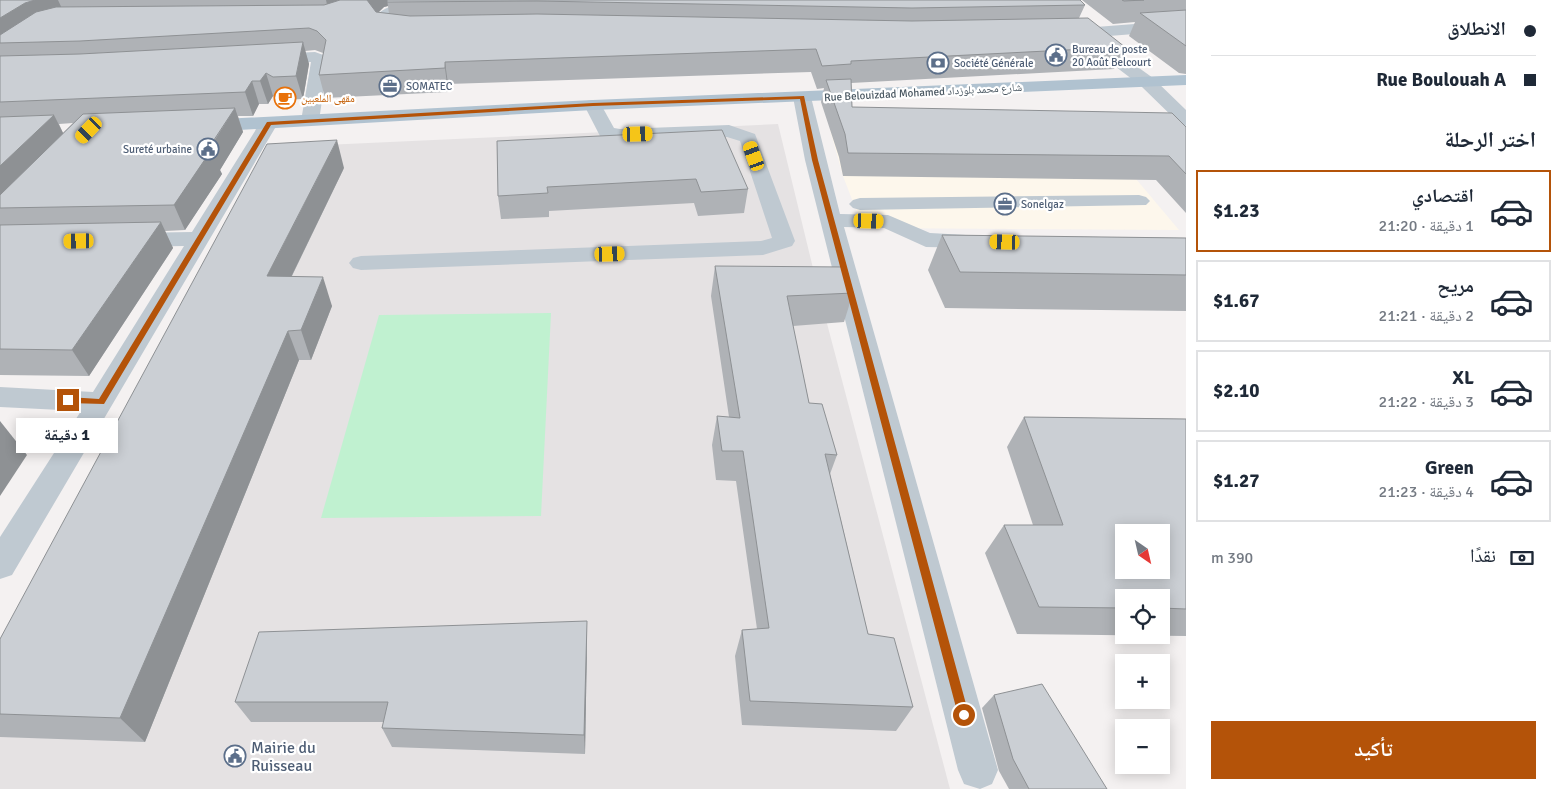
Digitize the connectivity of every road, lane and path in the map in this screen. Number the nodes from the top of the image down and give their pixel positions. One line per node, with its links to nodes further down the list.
1 (490, 0): 3 (street)
2 (1186, 26): 4 (street)
3 (423, 31)
4 (1083, 33): 5 (street); 8 (street)
5 (1063, 34)
6 (257, 60): 12 (street)
7 (1186, 80): 8 (main road, Rue Belouizdad Mohamed شارع محمد بلوزداد)
8 (1147, 82): 9 (main road, Rue Belouizdad Mohamed شارع محمد بلوزداد); 11 (street)
9 (802, 97): 10 (main road, Rue Belouizdad Mohamed شارع محمد بلوزداد); 16 (street)
10 (593, 105): 12 (main road, Rue Belouizdad Mohamed شارع محمد بلوزداد); 20 (street)
11 (1186, 120)
12 (310, 121): 13 (main road, Rue Belouizdad Mohamed شارع محمد بلوزداد)
13 (269, 123): 14 (main road, Rue Belouizdad Mohamed شارع محمد بلوزداد); 17 (street)
14 (189, 126)
15 (1139, 201): 16 (street)
16 (830, 212): 19 (street); 24 (street)
17 (198, 239): 18 (street); 22 (street)
18 (109, 240)
19 (995, 242)
20 (361, 263)
21 (0, 397): 22 (street)
22 (101, 402): 23 (street)
23 (2, 560)
24 (978, 770)

